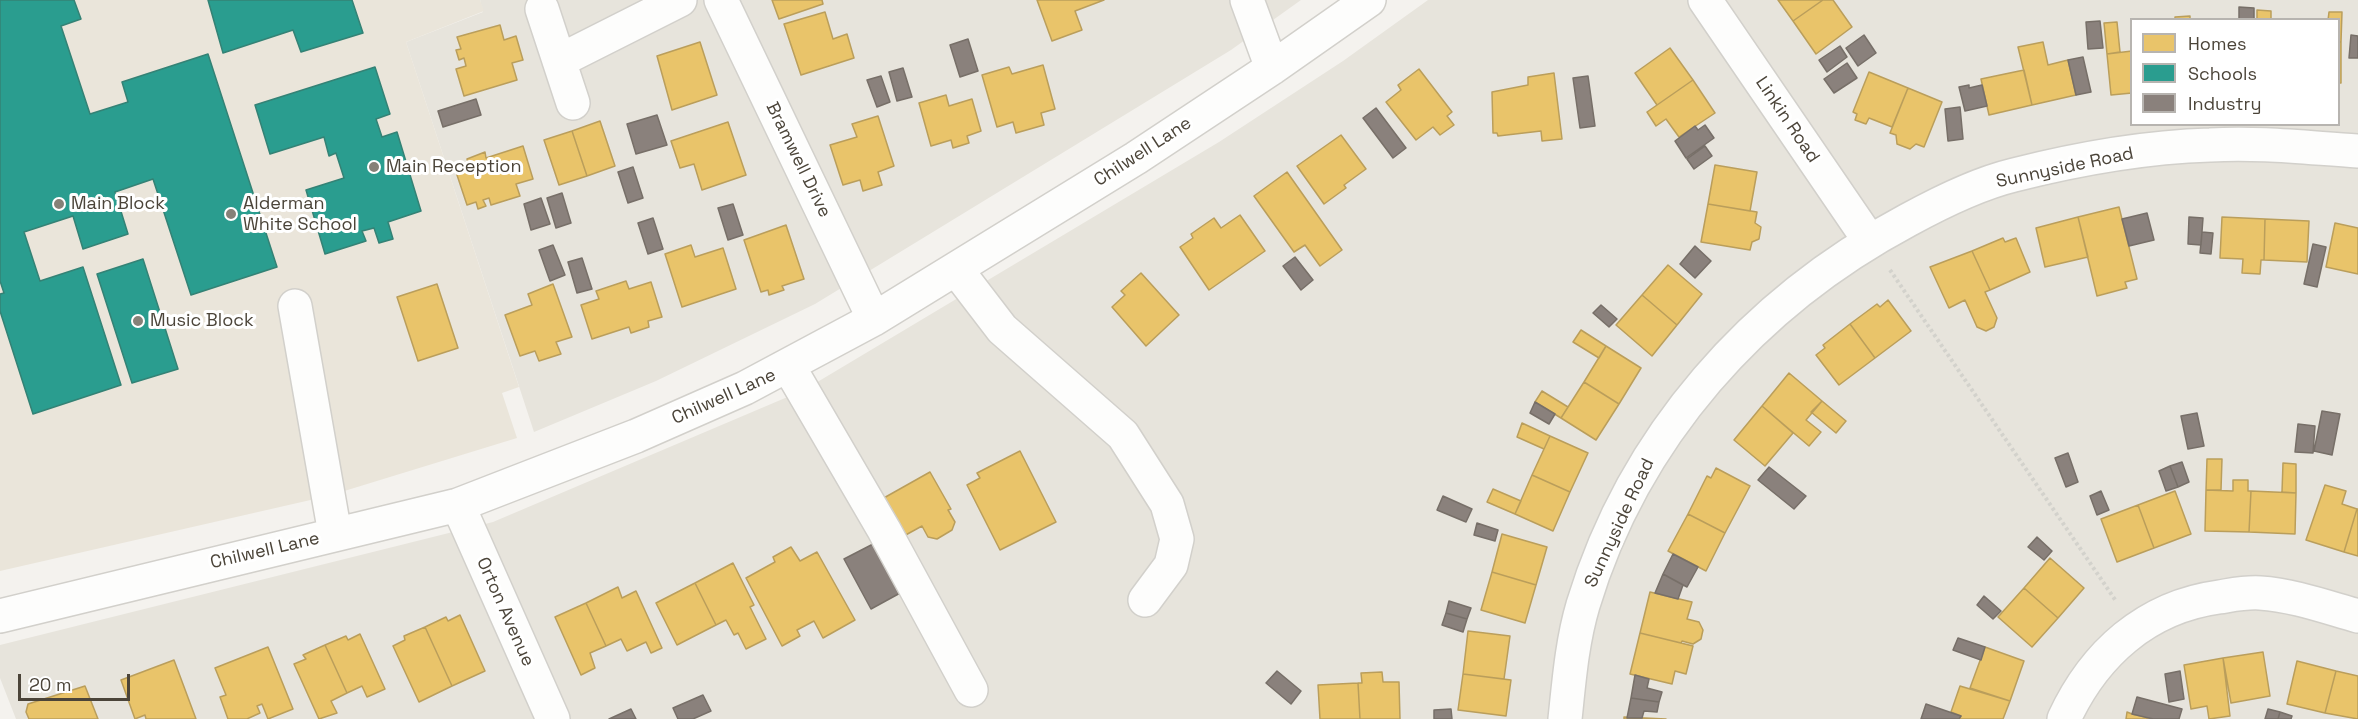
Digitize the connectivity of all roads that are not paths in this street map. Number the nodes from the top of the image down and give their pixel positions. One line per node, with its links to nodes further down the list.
1 (680, 0): 7 (street)
2 (721, 0): 14 (street, Bramwell Drive)
3 (1247, 0): 8 (street)
4 (1369, 0): 8 (street, Chilwell Lane)
5 (1705, 0): 11 (street, Linkin Road)
6 (542, 9): 7 (street)
7 (559, 61): 9 (street)
8 (1272, 68): 12 (street, Chilwell Lane)
9 (573, 103)
10 (2358, 151): 11 (street, Sunnyside Road)
11 (1869, 240): 23 (street, Sunnyside Road)
12 (956, 269): 14 (street, Chilwell Lane); 18 (street)
13 (295, 306): 17 (street)
14 (874, 319): 15 (street, Chilwell Lane)
15 (789, 367): 16 (street, Chilwell Lane); 21 (street)
16 (458, 505): 17 (street, Chilwell Lane); 22 (street, Orton Avenue)
17 (336, 534): 19 (street, Chilwell Lane)
18 (1145, 600)
19 (3, 607)
20 (2358, 616): 24 (street)
21 (970, 690)
22 (553, 719)
23 (1564, 719)
24 (2064, 719)

